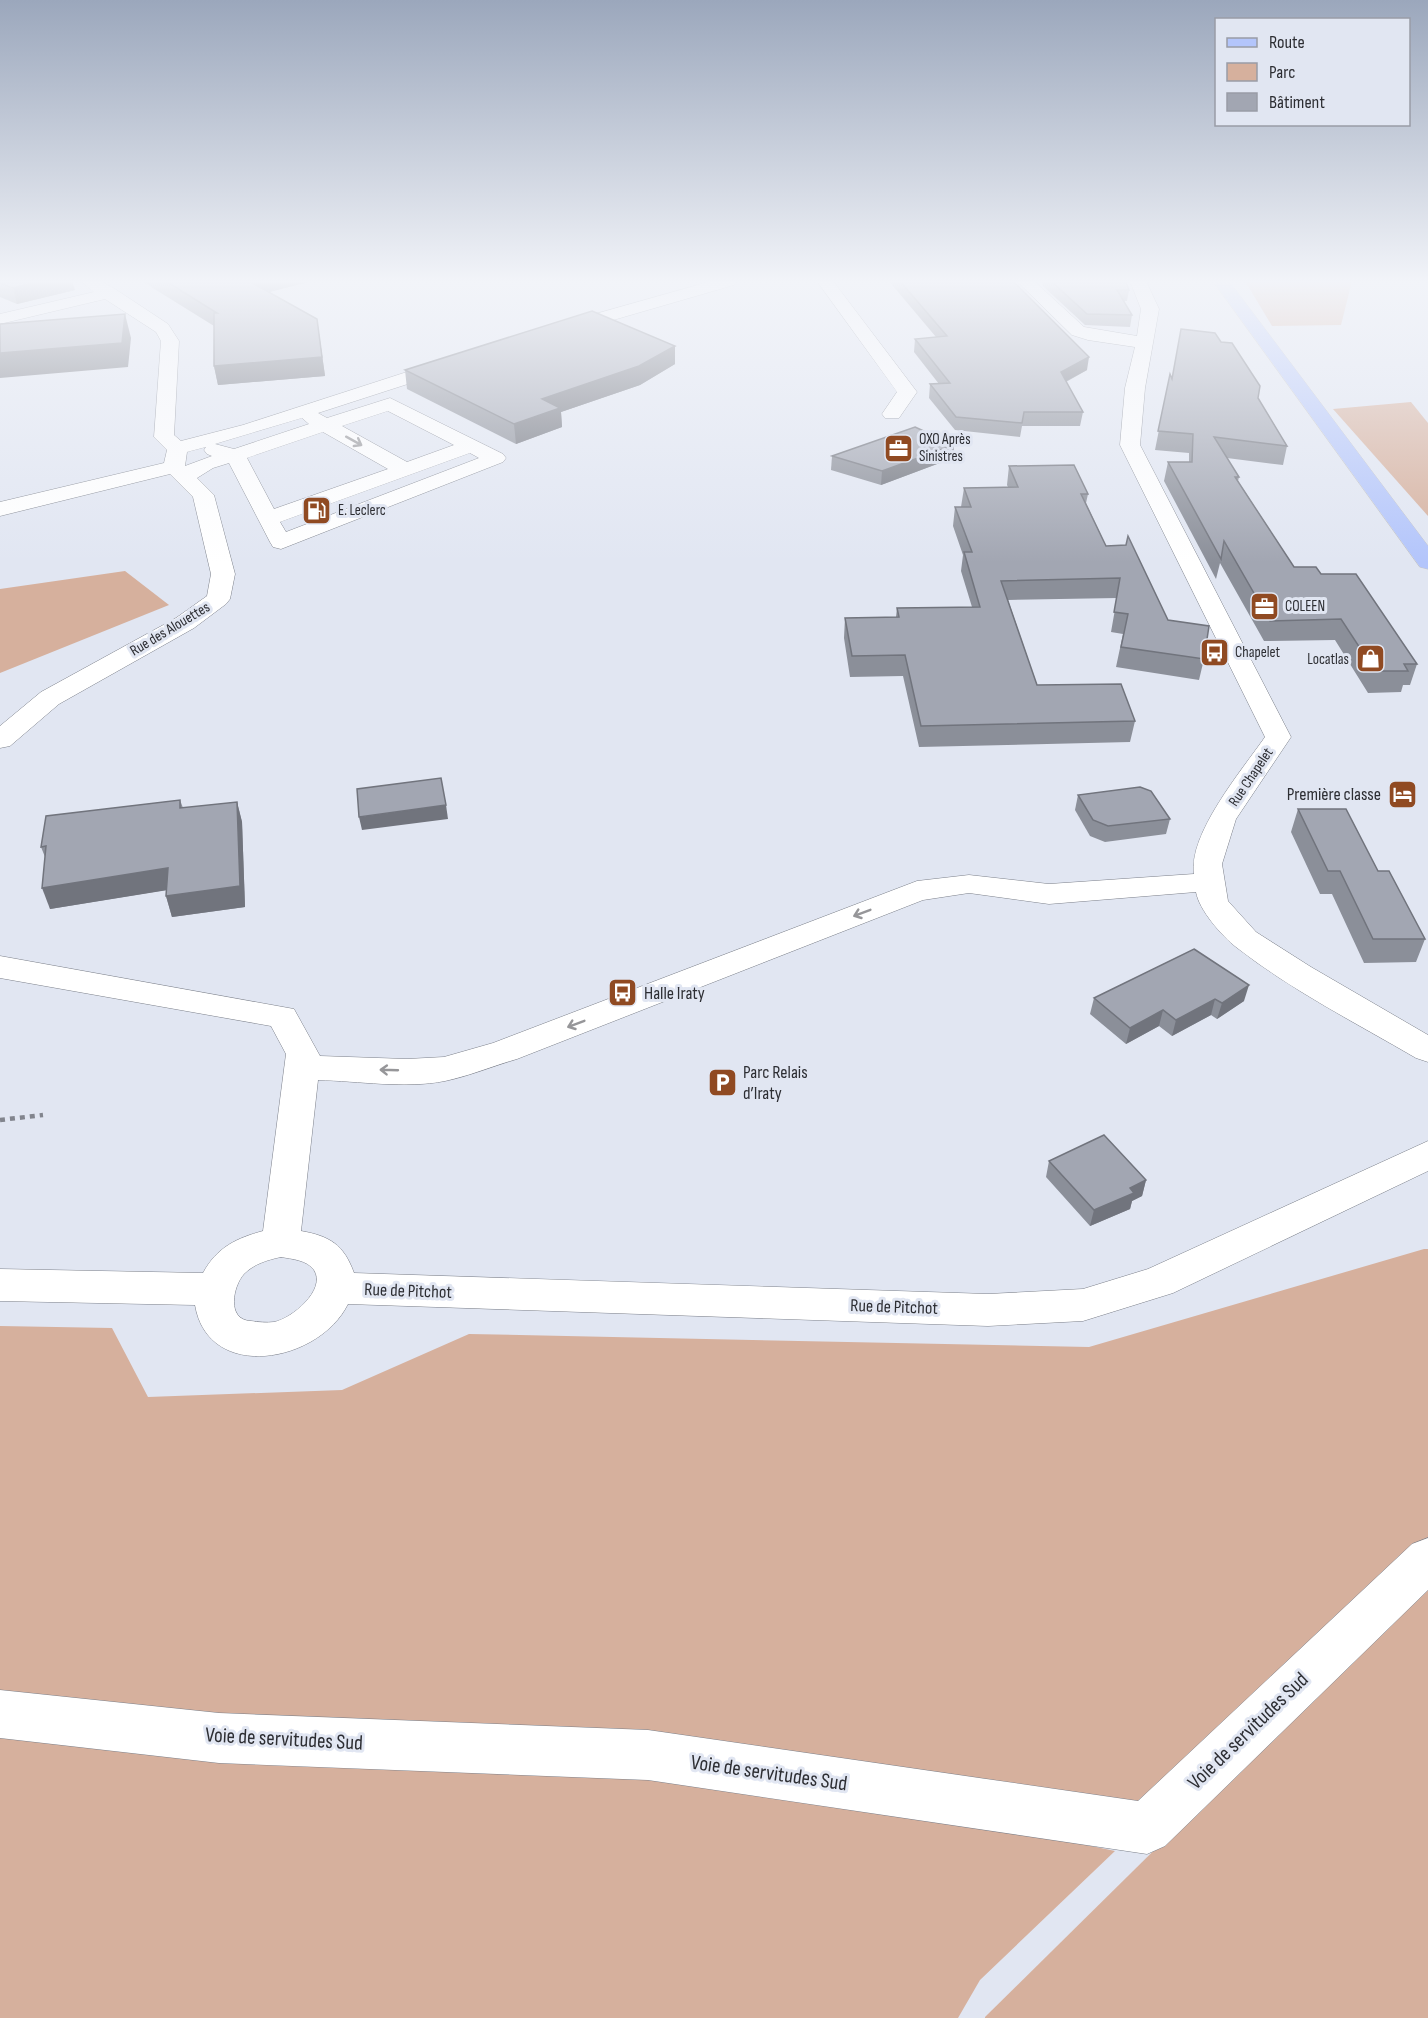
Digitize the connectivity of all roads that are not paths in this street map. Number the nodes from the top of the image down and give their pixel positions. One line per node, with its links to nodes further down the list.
1 (166, 375): 11 (street, Rue des Alouettes)
2 (417, 375): 6 (street)
3 (895, 375): 7 (street)
4 (1138, 375): 17 (street, Rue Chapelet)
5 (1291, 375): 15 (main road)
6 (303, 412): 8 (street); 11 (street)
7 (892, 414)
8 (323, 425): 9 (street); 10 (street); 12 (street, one-way to 12)
9 (471, 446): 12 (street); 14 (street)
10 (235, 455): 11 (street); 11 (street); 14 (street)
11 (178, 464): 13 (street); 16 (street, Rue des Alouettes)
12 (406, 470): 14 (street)
13 (0, 509)
14 (267, 519)
15 (1428, 562)
16 (0, 740)
17 (1210, 882): 19 (street, Rue Chapelet); 20 (street, one-way to 20)
18 (0, 967): 20 (street)
19 (1428, 1050)
20 (302, 1067): 22 (street)
21 (1426, 1157): 24 (street, Rue de Pitchot)
22 (281, 1242): 24 (street); 25 (street)
23 (0, 1285): 25 (street)
24 (336, 1288): 25 (street)
25 (214, 1289)
26 (1428, 1559): 27 (street, Voie de servitudes Sud)
27 (0, 1714)

